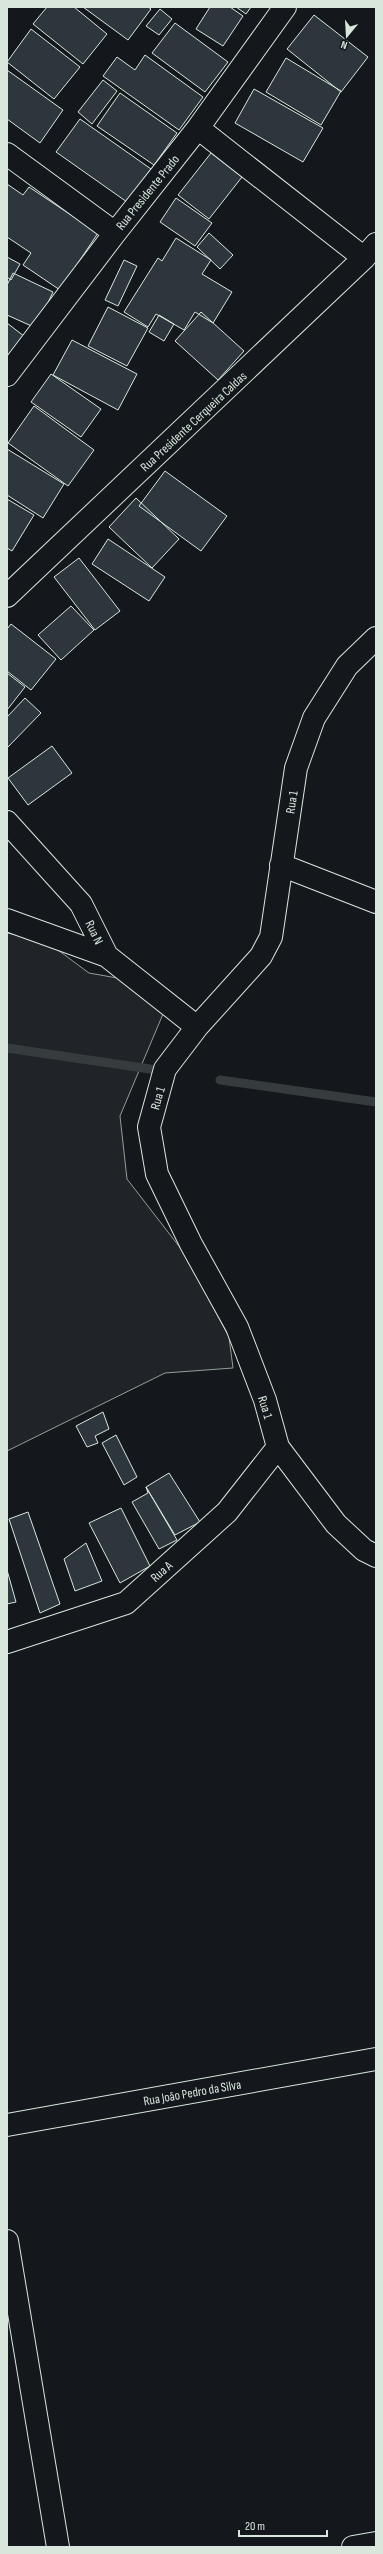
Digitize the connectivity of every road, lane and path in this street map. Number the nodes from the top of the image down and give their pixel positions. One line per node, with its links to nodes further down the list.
1 (285, 7): 2 (street, Rua Presidente Prado)
2 (198, 128): 4 (street, Rua Presidente Prado); 5 (street)
3 (7, 154): 4 (street)
4 (115, 233): 6 (street, Rua Presidente Prado)
5 (370, 251): 7 (street, Rua Presidente Cerqueira Caldas)
6 (7, 375)
7 (7, 596)
8 (376, 638): 10 (street, Rua 1)
9 (7, 822): 13 (street, Rua N)
10 (281, 865): 11 (street); 14 (street, Rua 1)
11 (376, 902)
12 (7, 920): 13 (street)
13 (107, 956): 14 (street, Rua N)
14 (197, 1027): 15 (street, Rua 1)
15 (278, 1447): 16 (street, Rua 1); 17 (street, Rua A)
16 (376, 1556)
17 (7, 1642)
18 (376, 2059): 19 (street, Rua João Pedro da Silva)
19 (7, 2126)
20 (7, 2241): 22 (street)
21 (376, 2543): 23 (street)
22 (58, 2547)
23 (353, 2547)

